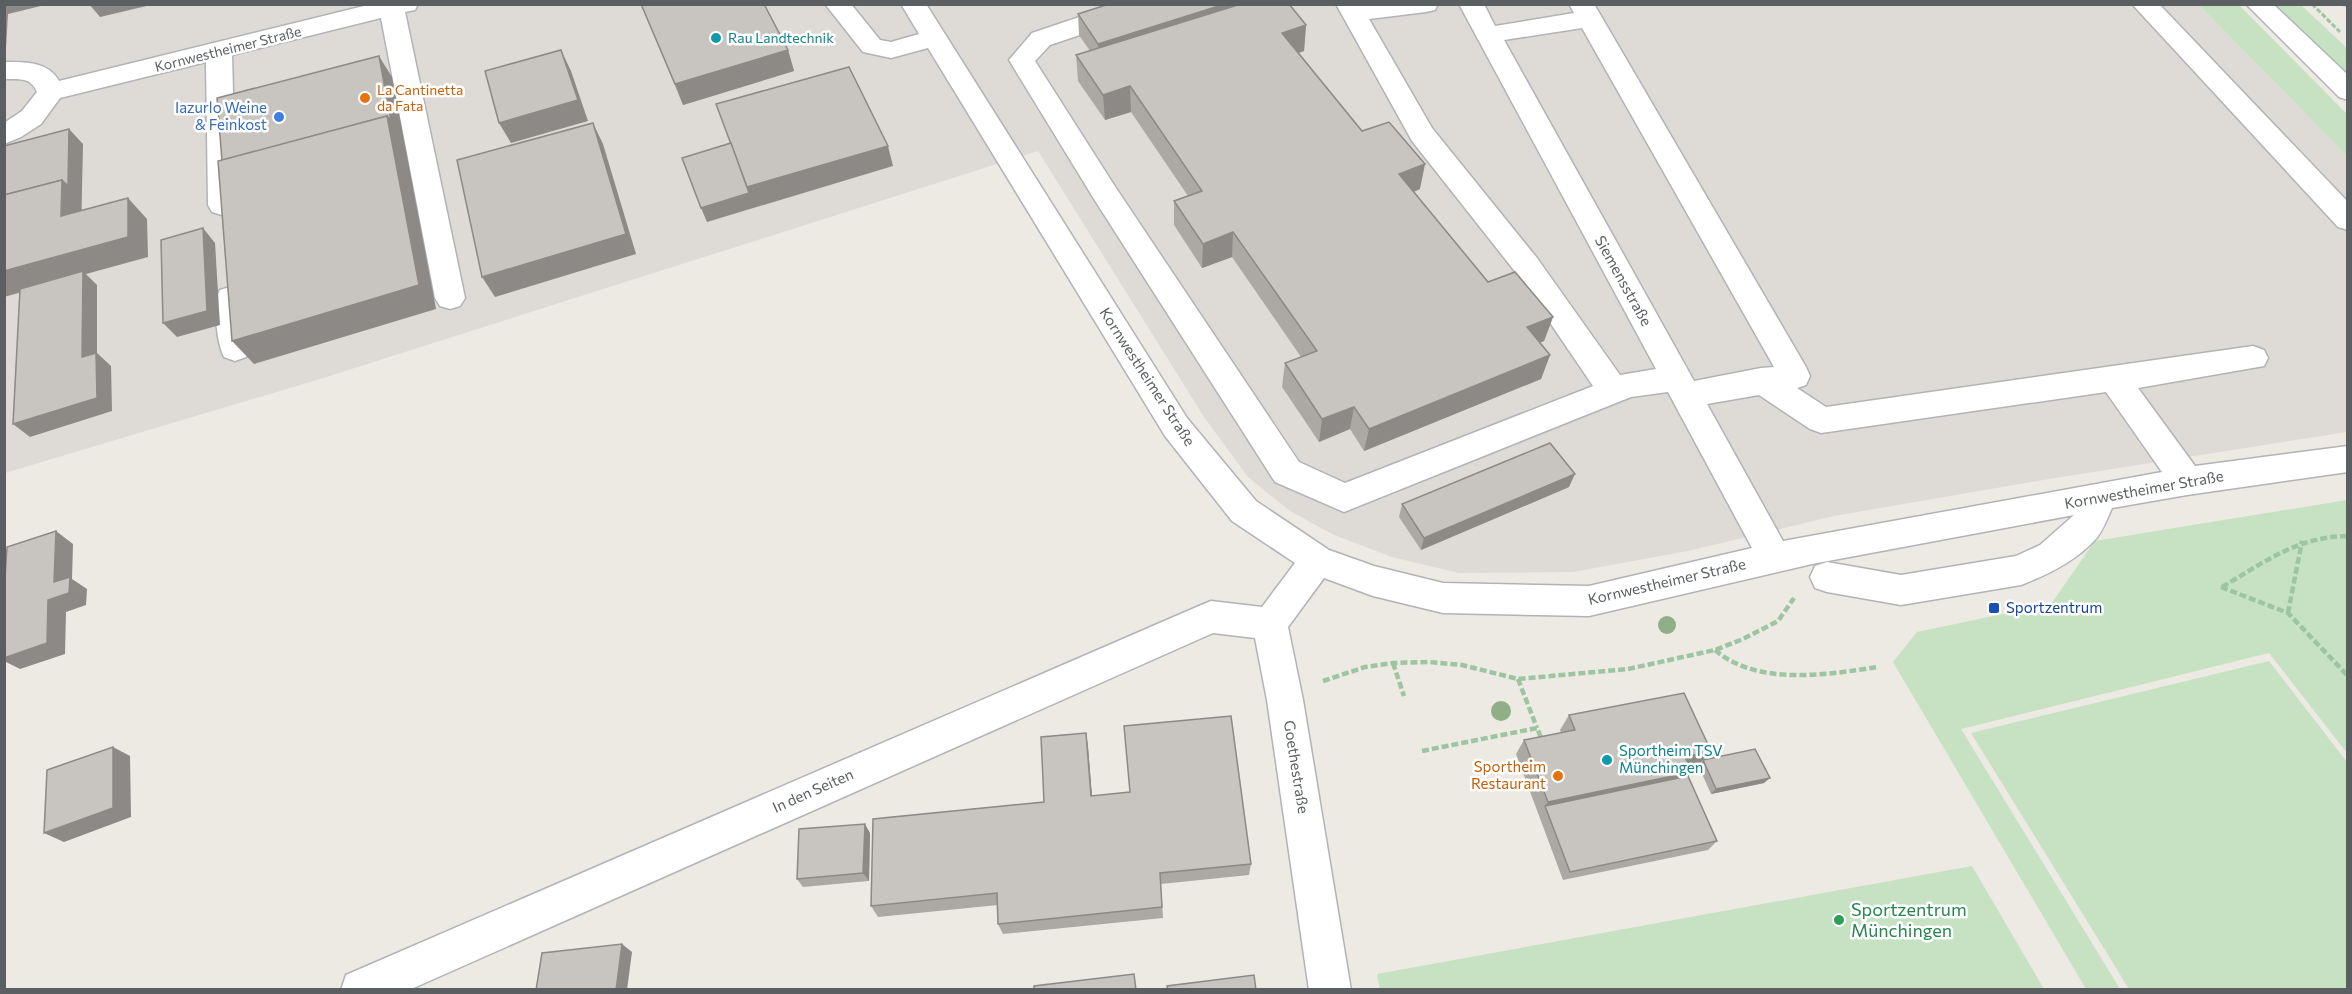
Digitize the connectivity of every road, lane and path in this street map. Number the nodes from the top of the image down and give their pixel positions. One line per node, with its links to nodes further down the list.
1 (837, 4): 13 (street)
2 (913, 4): 13 (street, Kornwestheimer Straße)
3 (1145, 4): 29 (street)
4 (1426, 4): 10 (street)
5 (1471, 4): 12 (street, Siemensstraße)
6 (2144, 4): 20 (street)
7 (2258, 4): 17 (street)
8 (2312, 4): 14 (path)
9 (399, 6): 15 (street, Kornwestheimer Straße); 23 (street)
10 (1351, 9): 29 (street)
11 (1585, 12): 12 (street); 27 (street)
12 (1487, 34): 28 (street, Siemensstraße)
13 (936, 38): 36 (street, Kornwestheimer Straße)
14 (2348, 39)
15 (219, 51): 18 (street, Kornwestheimer Straße); 21 (street)
16 (4, 70): 18 (street)
17 (2348, 91)
18 (50, 92): 19 (street)
19 (4, 135)
20 (2348, 220)
21 (225, 233)
22 (228, 267): 24 (street)
23 (450, 298)
24 (235, 349)
25 (2253, 358): 26 (street)
26 (2114, 379): 27 (street); 31 (street)
27 (1761, 380): 28 (street)
28 (1681, 387): 29 (street); 35 (street, Siemensstraße)
29 (1615, 392)
30 (2348, 459): 31 (street, Kornwestheimer Straße)
31 (2187, 481): 32 (street, Kornwestheimer Straße)
32 (2101, 498): 35 (street, Kornwestheimer Straße); 37 (street)
33 (2348, 536): 34 (path)
34 (2302, 542): 38 (path); 38 (path)
35 (1775, 558): 36 (street, Kornwestheimer Straße)
36 (1317, 560): 40 (street)
37 (1827, 577)
38 (2288, 612): 44 (path)
39 (1778, 621): 41 (path)
40 (1270, 624): 47 (street, Goethestraße); 51 (street, In den Seiten)
41 (1715, 650): 43 (path); 45 (path)
42 (1393, 663): 45 (path); 46 (path); 47 (path)
43 (1877, 667)
44 (2348, 676)
45 (1518, 679): 48 (path)
46 (1404, 696)
47 (1285, 700): 53 (street, Goethestraße)
48 (1537, 728): 49 (path); 50 (path)
49 (1545, 749)
50 (1422, 751)
51 (412, 979): 52 (street, In den Seiten)
52 (361, 990)
53 (1330, 990)

